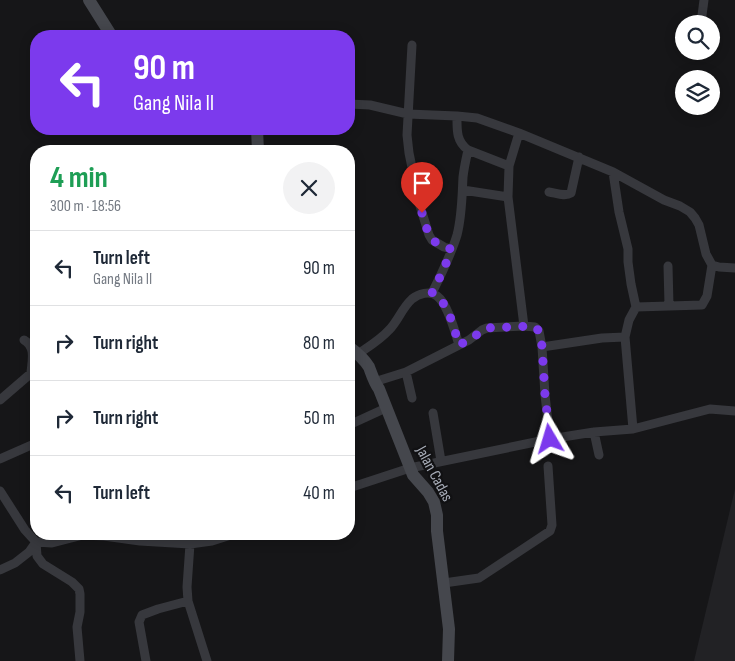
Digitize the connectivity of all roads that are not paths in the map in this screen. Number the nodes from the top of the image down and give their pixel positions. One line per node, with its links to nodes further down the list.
1 (89, 0): 4 (street)
2 (704, 0): 3 (street)
3 (703, 15)
4 (108, 30)
5 (412, 45): 7 (street)
6 (355, 104): 7 (street)
7 (408, 114): 8 (street); 17 (street)
8 (457, 116): 9 (street); 10 (street)
9 (519, 133): 11 (street); 12 (street)
10 (468, 150): 12 (street); 14 (street)
11 (579, 158): 13 (street); 15 (street)
12 (509, 166): 16 (street)
13 (613, 172): 18 (street); 23 (street)
14 (463, 190): 16 (street); 17 (street)
15 (549, 192)
16 (508, 197): 24 (street)
17 (451, 249): 21 (street)
18 (712, 265): 20 (street); 22 (street)
19 (668, 266): 22 (street)
20 (735, 268)
21 (432, 293): 28 (street); 30 (street)
22 (669, 306): 23 (street)
23 (636, 307): 25 (street)
24 (524, 326): 28 (street); 29 (street)
25 (625, 338): 29 (street); 41 (street)
26 (24, 340): 27 (street)
27 (30, 344)
28 (459, 345): 32 (street)
29 (542, 346): 43 (street)
30 (355, 349)
31 (355, 352): 34 (street, Jalan Cadas)
32 (406, 372): 34 (street); 35 (street)
33 (30, 374): 36 (street)
34 (374, 382): 37 (street, Jalan Cadas)
35 (412, 398)
36 (0, 400)
37 (386, 408): 40 (street); 49 (street, Jalan Cadas)
38 (735, 411): 41 (street)
39 (433, 412): 47 (street)
40 (355, 422)
41 (633, 429): 42 (street)
42 (594, 432): 43 (street); 45 (street)
43 (550, 439): 47 (street)
44 (30, 446): 46 (street)
45 (599, 455)
46 (0, 459)
47 (441, 462): 49 (street)
48 (548, 466): 59 (street)
49 (410, 468): 50 (street); 59 (street, Jalan Cadas)
50 (355, 486)
51 (0, 491): 52 (street)
52 (30, 535)
53 (64, 540): 56 (street)
54 (133, 540): 57 (street)
55 (218, 540): 57 (street)
56 (36, 542): 58 (street); 61 (street)
57 (190, 544): 60 (street)
58 (0, 570)
59 (444, 583): 64 (street, Jalan Cadas)
60 (188, 601): 62 (street); 63 (street)
61 (80, 661)
62 (146, 661)
63 (208, 661)
64 (448, 661)

